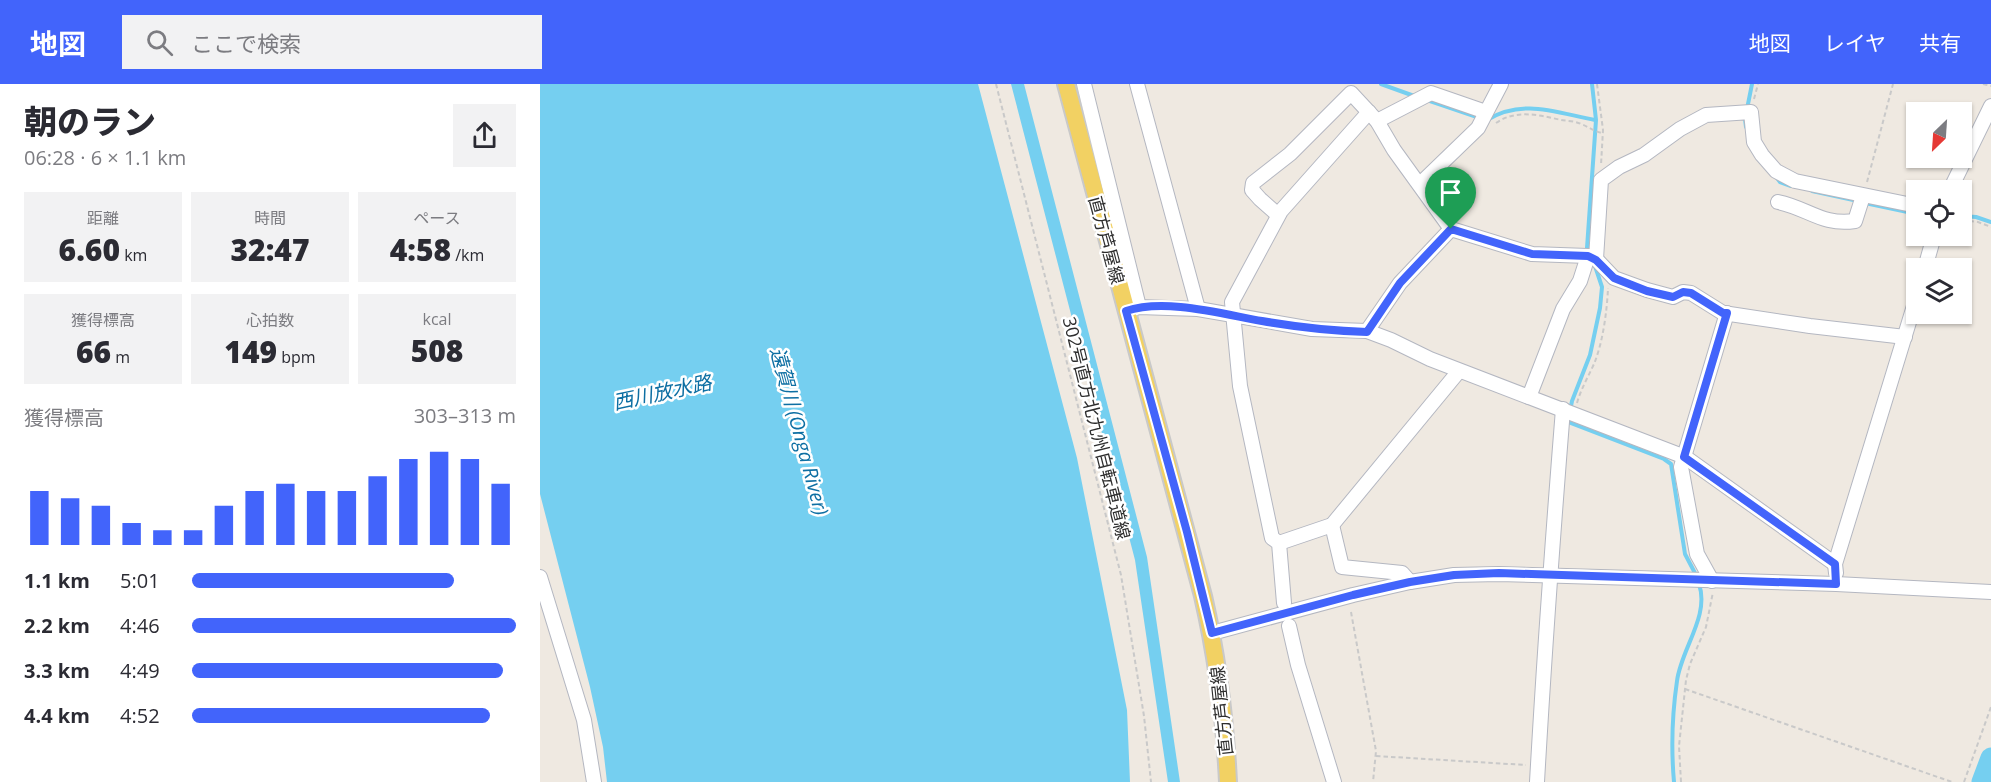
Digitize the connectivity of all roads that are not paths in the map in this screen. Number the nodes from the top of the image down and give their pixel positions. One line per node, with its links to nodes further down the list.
1 (1066, 84): 16 (main road, 直方芦屋線)
2 (1084, 84): 16 (street)
3 (1137, 84): 17 (street)
4 (1501, 84): 7 (street)
5 (1991, 106): 8 (street)
6 (1373, 116): 7 (street); 9 (street); 13 (street); 13 (street)
7 (1483, 118): 9 (street)
8 (1955, 180)
9 (1419, 184): 14 (street)
10 (1863, 196): 11 (street); 12 (street); 15 (street)
11 (1778, 202)
12 (1906, 204)
13 (1278, 215): 19 (street)
14 (1451, 229): 15 (street); 21 (street)
15 (1592, 258): 18 (street); 24 (street)
16 (1132, 309): 17 (street); 38 (main road, 直方芦屋線)
17 (1198, 309): 19 (street)
18 (1727, 313): 22 (street); 26 (street)
19 (1232, 315): 21 (street); 28 (street)
20 (1909, 324): 22 (street)
21 (1367, 332): 23 (street)
22 (1905, 337): 29 (street)
23 (1459, 370): 24 (street); 27 (street)
24 (1529, 397): 25 (street)
25 (1569, 412): 26 (street); 30 (street)
26 (1684, 457): 29 (street); 32 (street)
27 (1332, 525): 28 (street); 33 (street)
28 (1279, 543): 36 (street)
29 (1835, 564): 34 (street)
30 (1551, 575): 32 (street); 33 (street); 42 (street)
31 (540, 577): 39 (street)
32 (1712, 581): 34 (street)
33 (1410, 582): 38 (street)
34 (1836, 584): 35 (street)
35 (1991, 592)
36 (1284, 603)
37 (1289, 626): 41 (street)
38 (1212, 633): 40 (main road, 直方芦屋線)
39 (594, 782)
40 (1228, 782)
41 (1334, 782)
42 (1537, 782)

